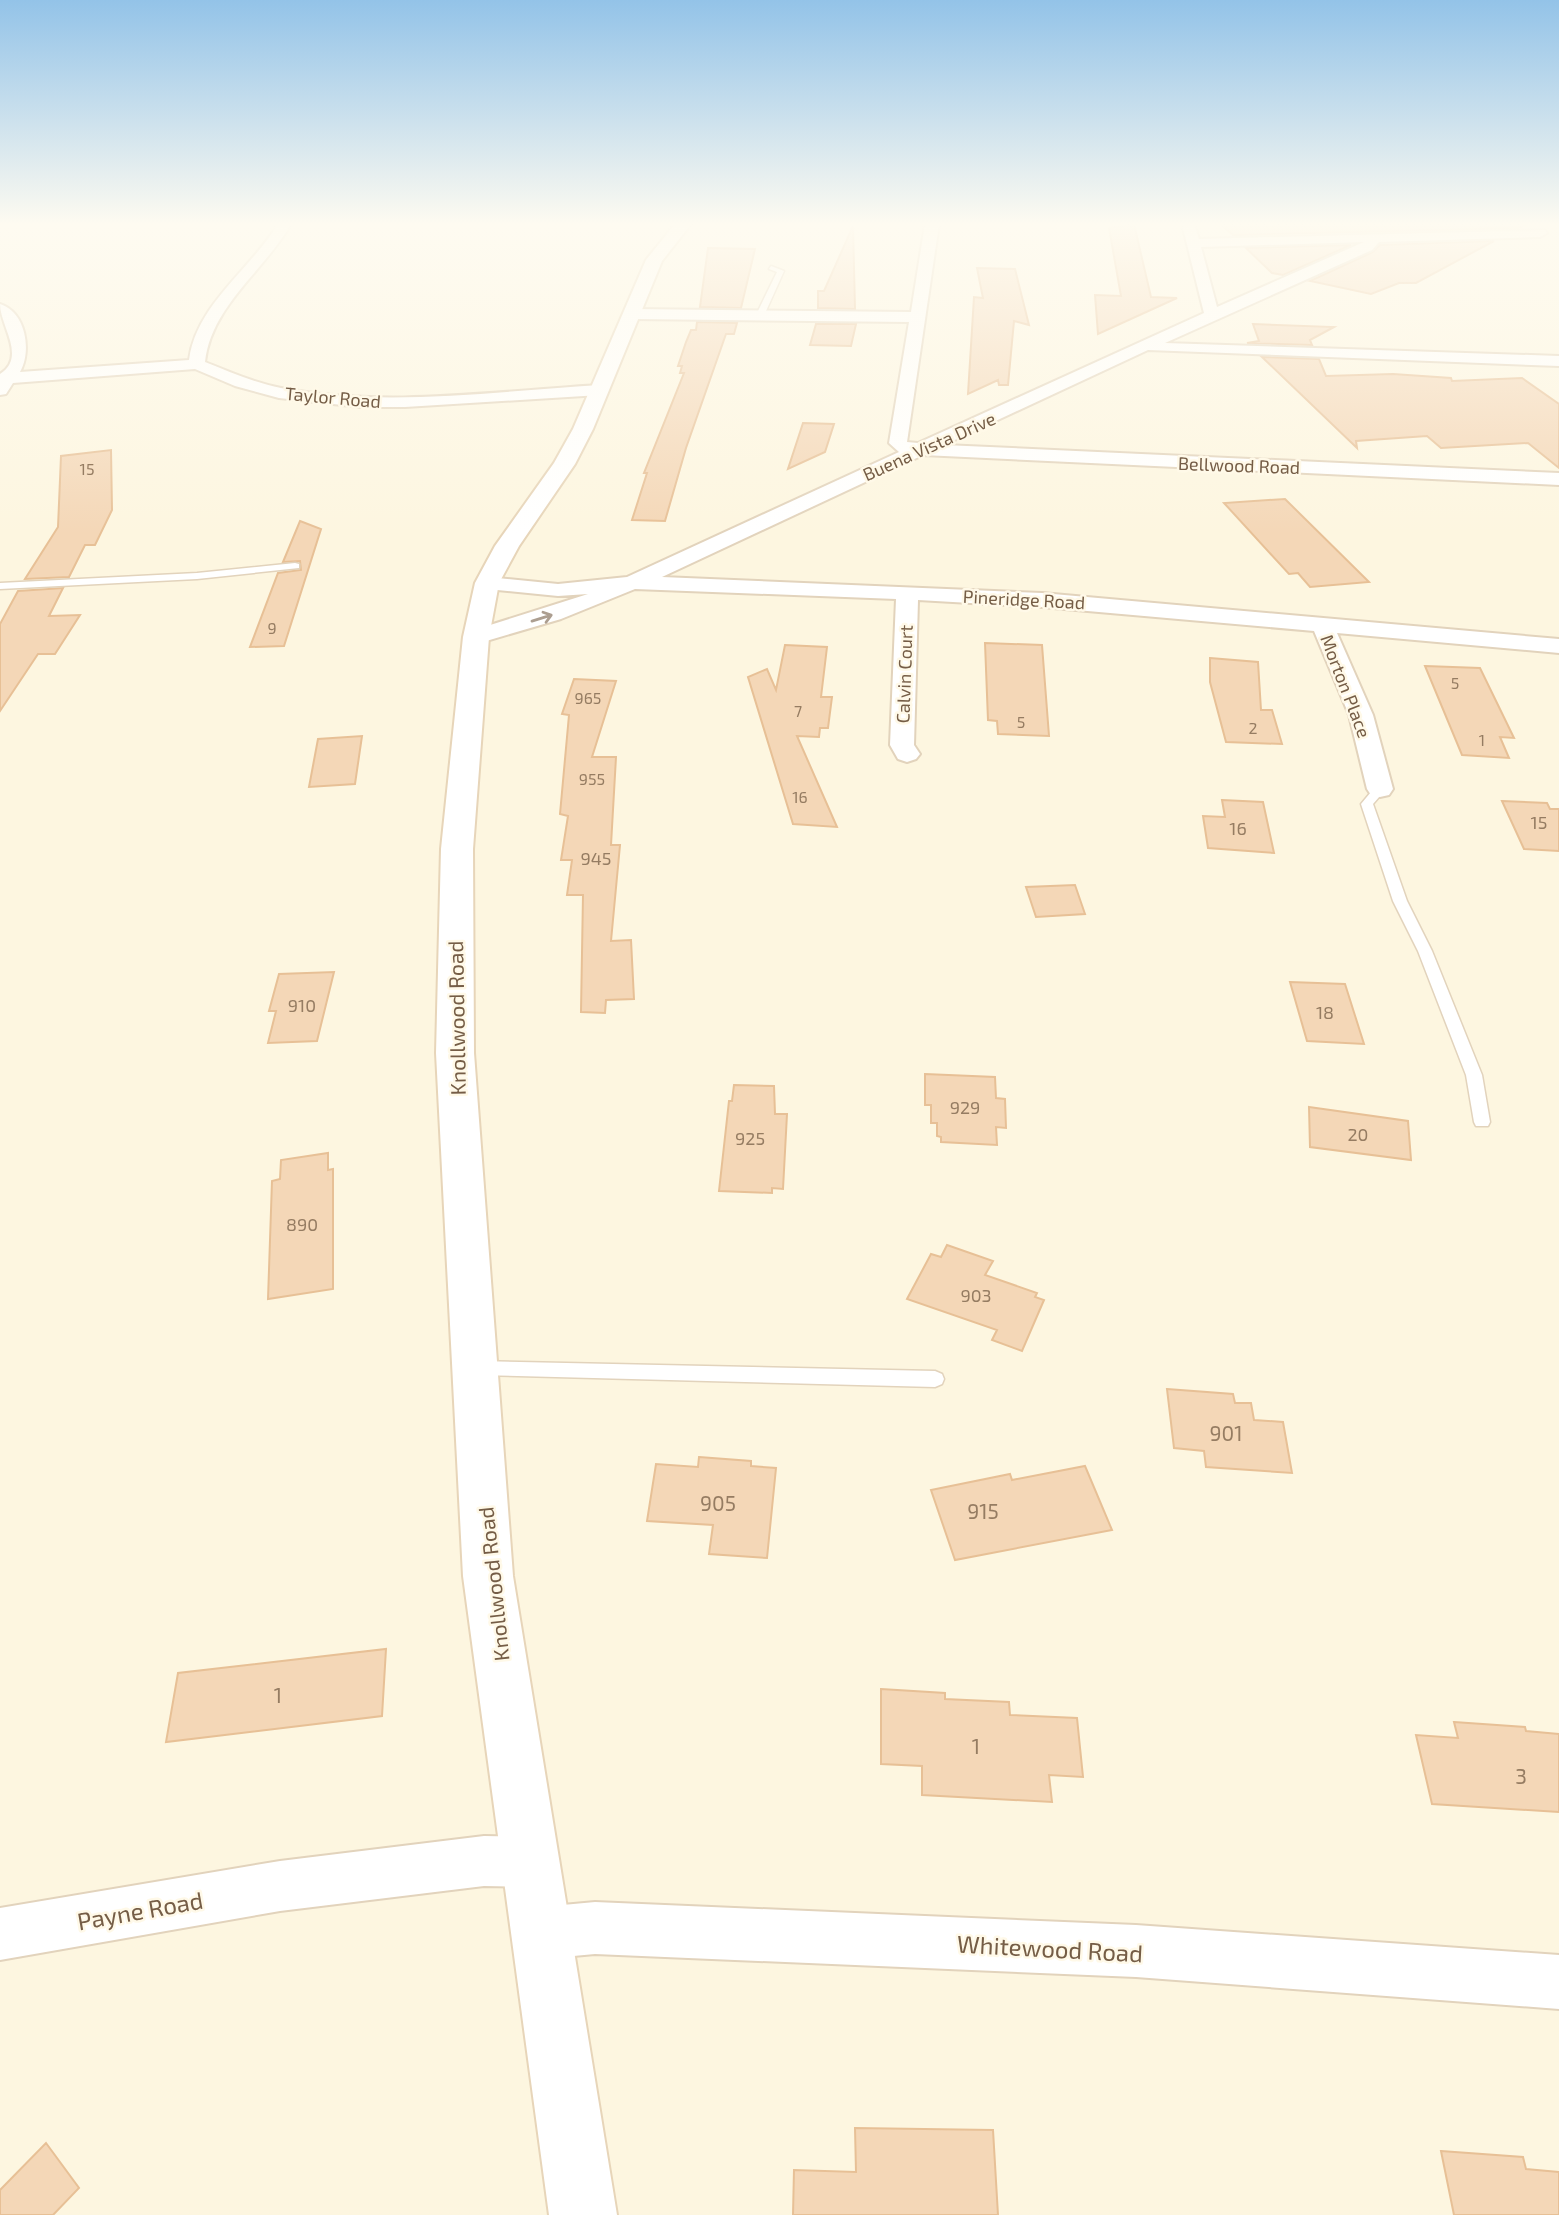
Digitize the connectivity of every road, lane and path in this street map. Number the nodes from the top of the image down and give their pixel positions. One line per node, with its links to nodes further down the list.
1 (14, 327): 9 (street)
2 (208, 327): 8 (street)
3 (626, 327): 10 (main road, Knollwood Road)
4 (915, 327): 11 (street)
5 (1186, 327): 6 (street, Buena Vista Drive)
6 (1148, 346): 7 (street); 11 (street, Buena Vista Drive)
7 (1559, 361)
8 (197, 364): 9 (street); 10 (street, Taylor Road)
9 (3, 382)
10 (600, 390): 14 (main road, Knollwood Road)
11 (919, 451): 12 (street, Bellwood Road); 15 (street, Buena Vista Drive)
12 (1559, 479)
13 (295, 566): 16 (lane)
14 (487, 583): 15 (street, Pineridge Road); 19 (main road, Knollwood Road)
15 (635, 583): 17 (street, Pineridge Road); 19 (street, Buena Vista Drive, one-way to 15)
16 (0, 586)
17 (907, 593): 18 (street, Pineridge Road); 21 (street, Calvin Court)
18 (1322, 624): 20 (street, Pineridge Road); 22 (street, Morton Place)
19 (476, 637): 24 (main road, Knollwood Road)
20 (1559, 646)
21 (907, 754)
22 (1380, 789): 23 (lane)
23 (1482, 1122)
24 (475, 1367): 25 (lane); 26 (main road, Knollwood Road)
25 (934, 1379)
26 (532, 1862): 27 (main road, Knollwood Road); 28 (street, Payne Road)
27 (541, 1933): 29 (street, Whitewood Road); 30 (main road, Knollwood Road)
28 (0, 1934)
29 (1559, 1982)
30 (583, 2215)

